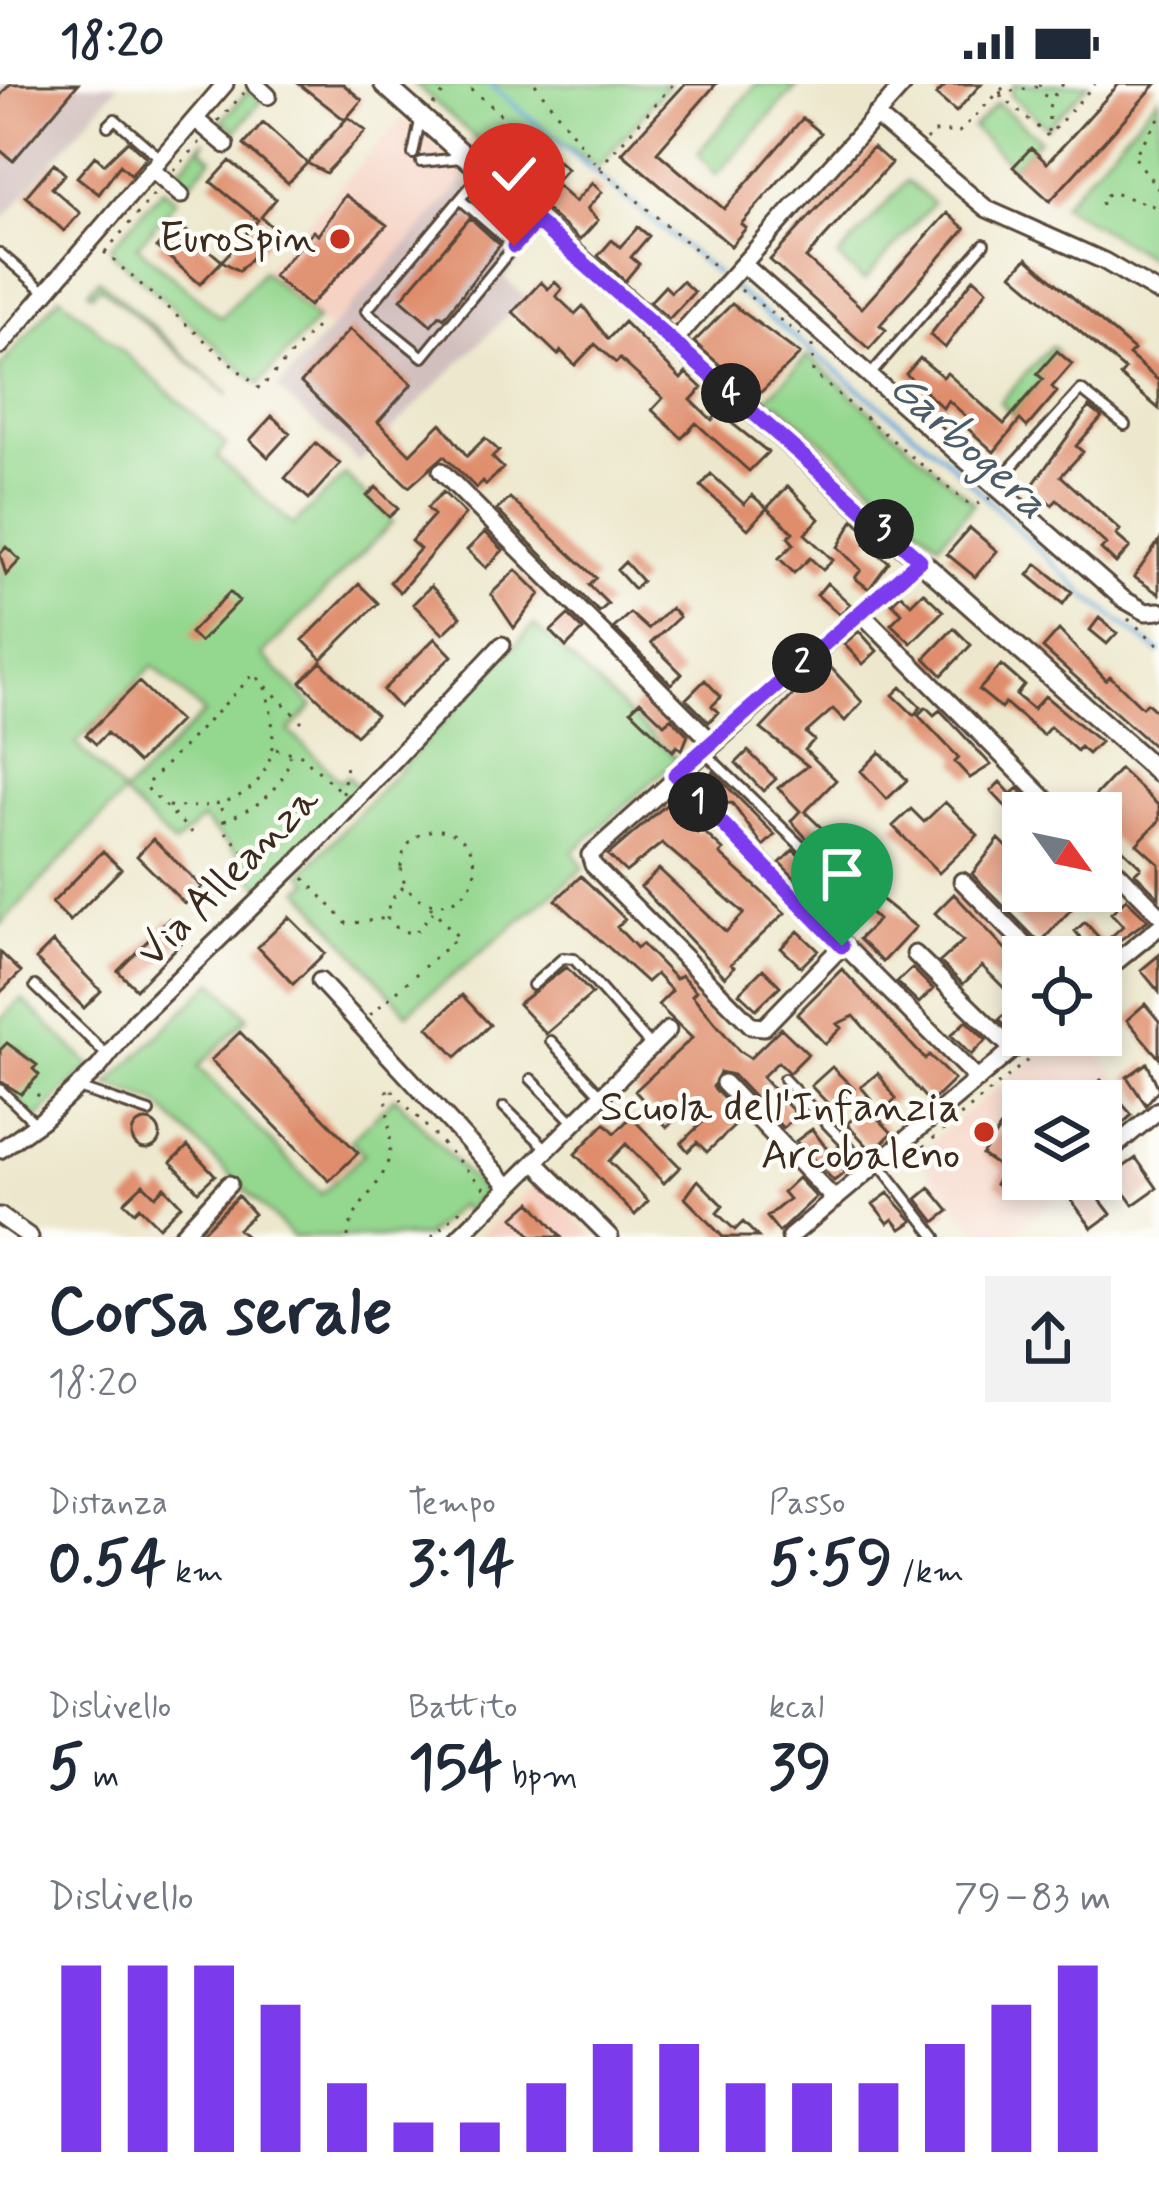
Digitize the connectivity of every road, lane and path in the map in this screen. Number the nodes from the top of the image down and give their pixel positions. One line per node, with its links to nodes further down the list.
1 (226, 84): 17 (street)
2 (384, 84): 18 (street)
3 (451, 84): 18 (path)
4 (460, 84): 32 (path)
5 (535, 84): 29 (path)
6 (673, 84): 29 (path)
7 (904, 84): 15 (street)
8 (1007, 84): 13 (path)
9 (1063, 84): 14 (path)
10 (1094, 84): 22 (path)
11 (1039, 85): 13 (path); 14 (path)
12 (258, 89): 19 (path)
13 (999, 94): 22 (path); 23 (path)
14 (1050, 98): 22 (path)
15 (874, 115): 45 (street); 48 (street)
16 (1159, 118): 34 (path)
17 (195, 119): 24 (street); 28 (street)
18 (422, 119): 25 (lane); 26 (street)
19 (214, 126)
20 (108, 127): 28 (lane)
21 (205, 136): 31 (path)
22 (1048, 136)
23 (922, 143)
24 (226, 145)
25 (412, 154)
26 (458, 159): 27 (lane); 30 (street)
27 (422, 162)
28 (156, 163): 35 (street); 44 (street)
29 (599, 168): 46 (path)
30 (482, 173): 36 (lane); 39 (street)
31 (170, 176)
32 (507, 184)
33 (162, 185): 42 (path)
34 (1159, 190)
35 (181, 195)
36 (460, 199): 41 (lane); 41 (lane)
37 (1102, 206): 38 (path)
38 (1159, 208)
39 (536, 221): 41 (lane); 50 (street)
40 (984, 244): 52 (lane)
41 (514, 246)
42 (104, 252): 44 (path); 49 (path)
43 (0, 253): 47 (lane)
44 (87, 255): 47 (street)
45 (743, 265): 46 (street); 52 (street)
46 (728, 282): 50 (street); 55 (path)
47 (45, 292): 51 (street)
48 (1159, 293)
49 (317, 326)
50 (674, 342): 56 (street)
51 (0, 346)
52 (871, 374): 55 (street)
53 (1125, 425): 55 (lane)
54 (441, 471): 62 (street)
55 (993, 491): 57 (street)
56 (920, 560): 58 (street); 66 (street)
57 (1159, 611)
58 (860, 612): 62 (street); 68 (street)
59 (502, 646): 69 (street, Via Alleanza)
60 (264, 684): 61 (path); 63 (path); 70 (path)
61 (302, 722)
62 (707, 746): 67 (street); 74 (lane)
63 (274, 749): 64 (path); 71 (path)
64 (290, 753): 69 (path); 72 (path)
65 (346, 764): 69 (path)
66 (1159, 773)
67 (675, 775): 86 (street); 86 (street)
68 (1038, 792)
69 (348, 799): 79 (street, Via Alleanza)
70 (165, 806): 71 (path); 73 (path)
71 (221, 806): 72 (path)
72 (224, 821): 79 (path)
73 (192, 833)
74 (829, 873)
75 (1122, 876): 82 (street)
76 (303, 877): 83 (path)
77 (962, 881): 85 (street)
78 (406, 884): 80 (path); 80 (path); 83 (path)
79 (274, 885): 99 (street, Via Alleanza)
80 (425, 902): 81 (path)
81 (434, 911): 83 (path); 92 (path)
82 (1159, 914)
83 (387, 918)
84 (1159, 927): 88 (street)
85 (1016, 936)
86 (842, 946): 102 (street)
87 (914, 954): 94 (street)
88 (1122, 956)
89 (320, 980): 92 (street)
90 (533, 985): 96 (lane)
91 (34, 986): 99 (lane)
92 (359, 1024): 120 (street)
93 (668, 1030): 96 (street)
94 (1002, 1039)
95 (551, 1041): 107 (lane)
96 (651, 1046): 107 (street)
97 (1006, 1056): 102 (street)
98 (1034, 1056): 118 (path)
99 (109, 1057): 105 (street, Via Alleanza)
100 (531, 1079): 112 (lane)
101 (784, 1079): 118 (lane)
102 (978, 1080): 118 (street)
103 (724, 1083): 122 (street)
104 (28, 1086): 108 (path)
105 (76, 1088): 111 (lane); 113 (street, Via Alleanza)
106 (0, 1089): 113 (lane)
107 (600, 1094): 112 (street)
108 (49, 1106)
109 (505, 1107): 115 (lane)
110 (1159, 1110): 114 (street)
111 (149, 1112)
112 (572, 1121): 115 (street)
113 (36, 1124): 116 (street, Via Alleanza)
114 (1122, 1141)
115 (545, 1147): 117 (street)
116 (0, 1150)
117 (536, 1163): 120 (street); 128 (street)
118 (878, 1169): 122 (street); 130 (lane)
119 (230, 1184): 125 (street)
120 (507, 1184): 127 (street)
121 (490, 1194): 126 (path)
122 (836, 1199): 129 (street)
123 (0, 1216): 124 (street)
124 (30, 1237)
125 (180, 1237)
126 (348, 1237)
127 (459, 1237)
128 (610, 1237)
129 (790, 1237)
130 (936, 1237)

